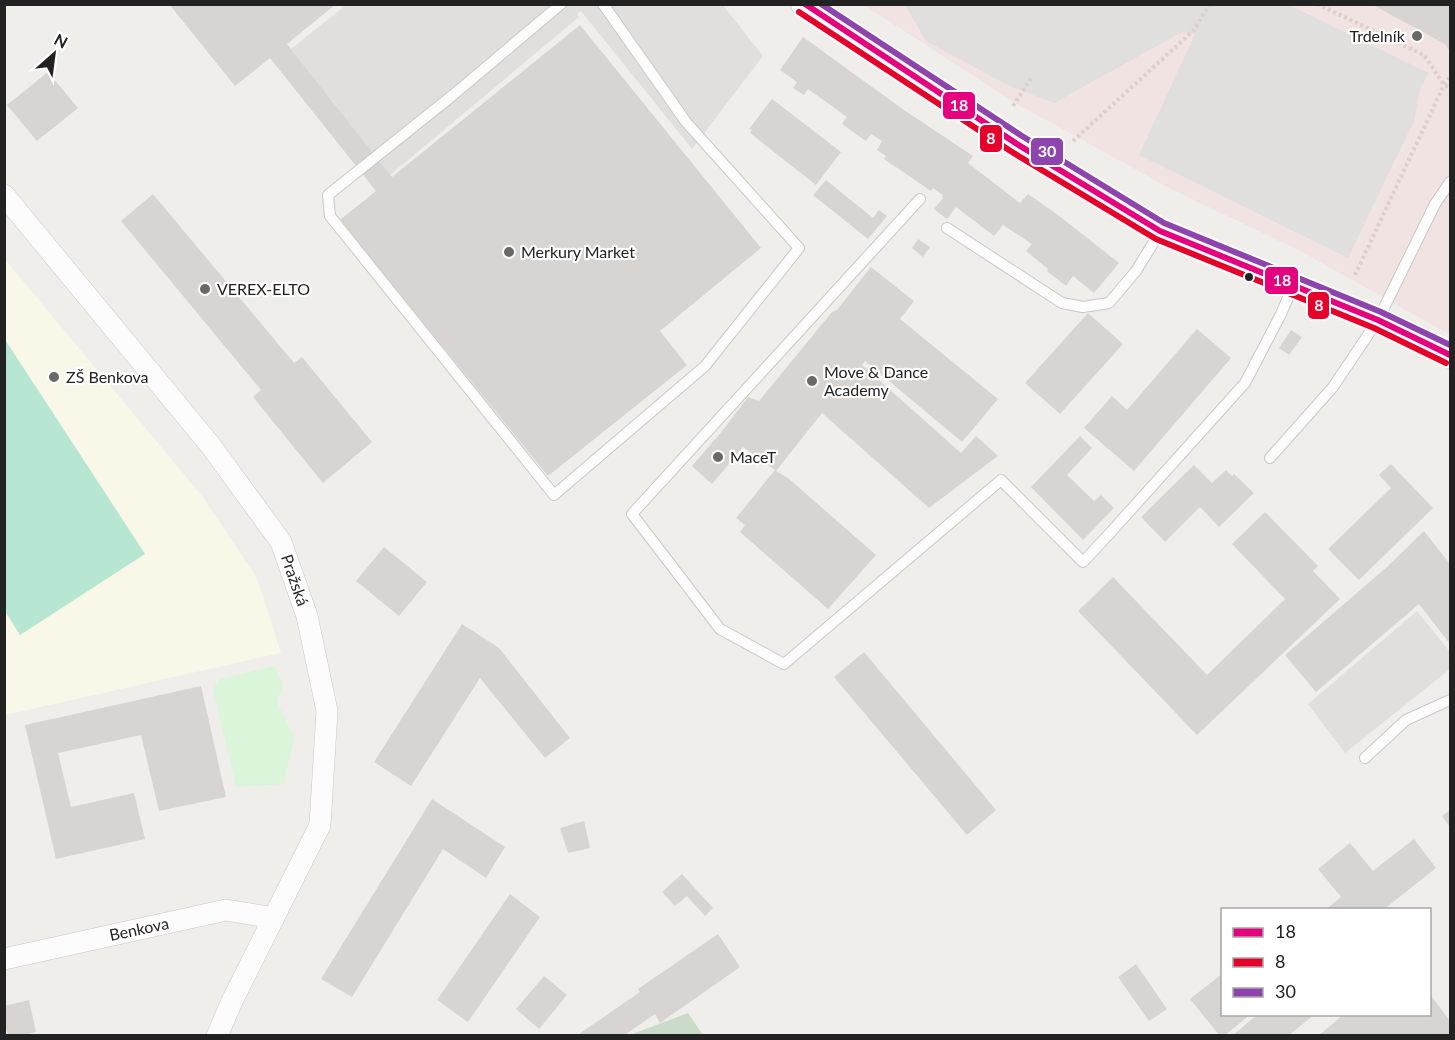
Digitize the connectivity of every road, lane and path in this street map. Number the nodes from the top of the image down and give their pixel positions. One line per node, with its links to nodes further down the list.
1 (561, 4): 2 (lane)
2 (603, 4)
3 (804, 4): 16 (street)
4 (1210, 4): 11 (path)
5 (1317, 4): 8 (path)
6 (1032, 77): 10 (path)
7 (1450, 77): 8 (path)
8 (1444, 85): 9 (path); 17 (path)
9 (1450, 88)
10 (1013, 106)
11 (1073, 141)
12 (1450, 182): 19 (lane)
13 (4, 195): 24 (street, Pražská)
14 (920, 199): 18 (lane)
15 (947, 228): 16 (lane)
16 (1160, 231): 18 (street)
17 (1355, 275)
18 (1293, 286): 19 (street)
19 (1378, 320): 20 (street); 21 (lane)
20 (1450, 355)
21 (1270, 458)
22 (1450, 700): 23 (lane)
23 (1365, 758)
24 (274, 918): 25 (street, Benkova); 26 (street, Pražská)
25 (4, 959)
26 (217, 1035)

